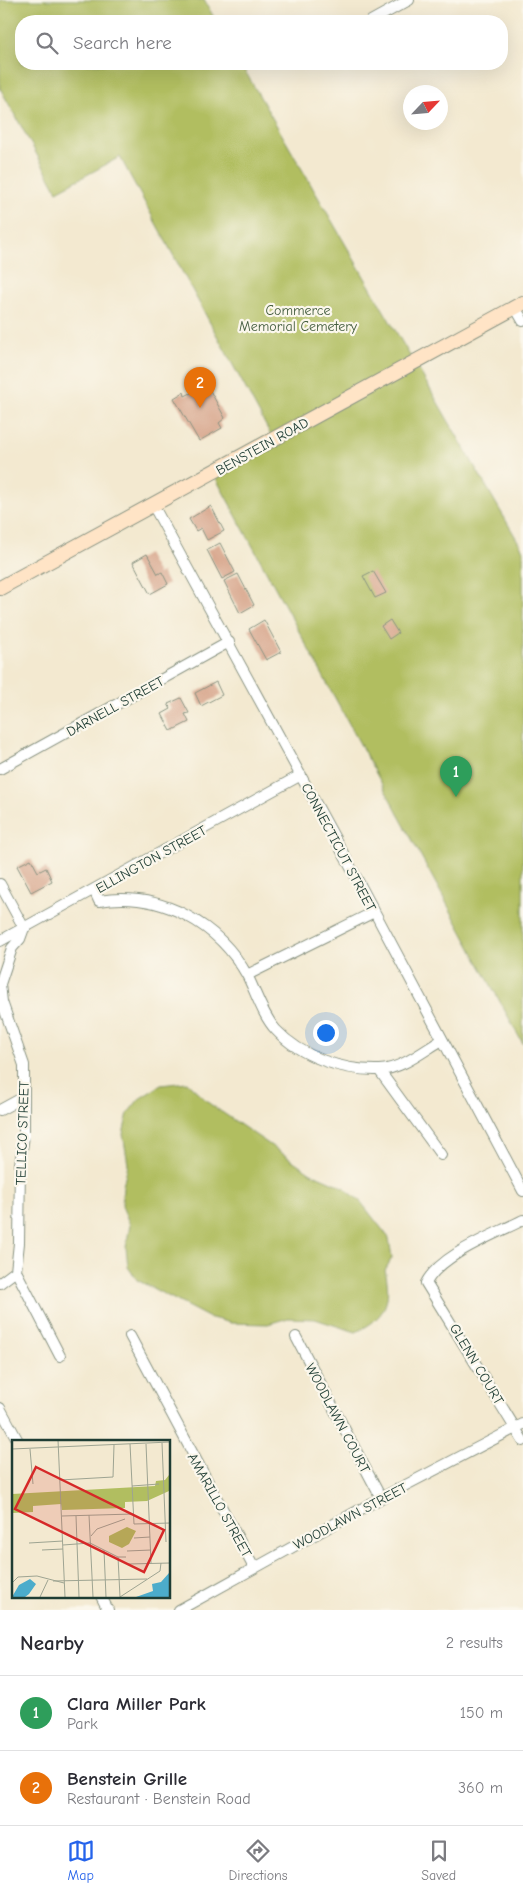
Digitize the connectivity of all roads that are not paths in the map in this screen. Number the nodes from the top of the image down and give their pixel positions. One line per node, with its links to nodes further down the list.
1 (409, 0): 2 (street)
2 (382, 15)
3 (519, 305): 4 (street); 5 (street, BENSTEIN ROAD)
4 (523, 321)
5 (153, 505): 6 (street, BENSTEIN ROAD); 7 (street, CONNECTICUT STREET)
6 (0, 588)
7 (229, 642): 8 (street, DARNELL STREET); 9 (street, CONNECTICUT STREET)
8 (0, 769)
9 (301, 775): 11 (street, ELLINGTON STREET); 12 (street, CONNECTICUT STREET)
10 (0, 884): 13 (street)
11 (94, 890): 13 (street, ELLINGTON STREET); 15 (street)
12 (374, 912): 15 (street); 16 (street, CONNECTICUT STREET)
13 (24, 928): 14 (street, ELLINGTON STREET); 18 (street, TELLICO STREET)
14 (0, 941)
15 (247, 975): 17 (street)
16 (442, 1040): 17 (street); 21 (street, CONNECTICUT STREET)
17 (379, 1070): 20 (street)
18 (24, 1097): 19 (street); 23 (street, TELLICO STREET)
19 (0, 1110)
20 (442, 1155)
21 (523, 1191)
22 (523, 1220): 29 (street, GLENN COURT)
23 (16, 1271): 24 (street); 27 (street)
24 (0, 1283)
25 (130, 1336): 33 (street, AMARILLO STREET)
26 (296, 1337): 32 (street, WOODLAWN COURT)
27 (60, 1356)
28 (0, 1408): 30 (street)
29 (520, 1426): 31 (street, GLENN COURT); 32 (street, WOODLAWN STREET)
30 (17, 1440)
31 (523, 1441)
32 (381, 1498): 33 (street, WOODLAWN STREET)
33 (254, 1568): 36 (street, WOODLAWN STREET)
34 (102, 1598): 35 (street)
35 (108, 1610)
36 (179, 1610)

